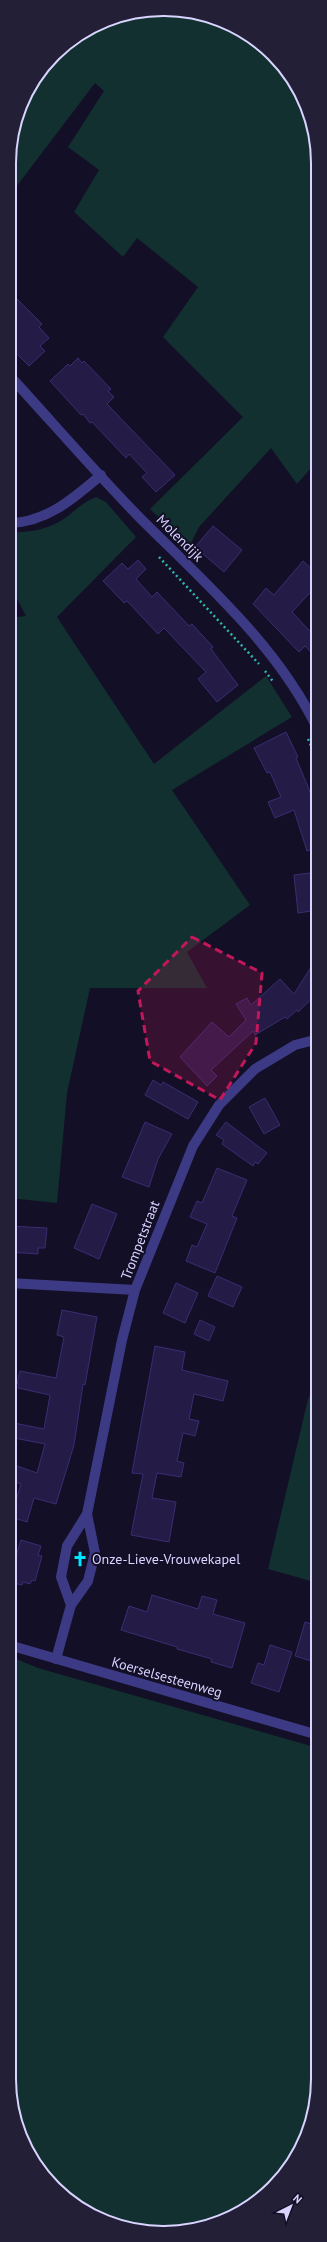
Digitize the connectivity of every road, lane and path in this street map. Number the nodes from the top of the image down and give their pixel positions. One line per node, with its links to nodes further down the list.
1 (16, 383): 2 (street, Molendijk)
2 (101, 475): 3 (street); 6 (street, Molendijk)
3 (16, 523)
4 (154, 551): 5 (path)
5 (274, 684)
6 (311, 717)
7 (307, 737): 8 (path)
8 (311, 746)
9 (311, 1041): 11 (street, Trompetstraat)
10 (16, 1282): 11 (street)
11 (135, 1290): 12 (street, Trompetstraat)
12 (87, 1514): 13 (street, Trompetstraat); 13 (street, Trompetstraat)
13 (71, 1605): 15 (street, Trompetstraat)
14 (16, 1647): 15 (street, Koerselsesteenweg)
15 (56, 1659): 16 (street, Koerselsesteenweg)
16 (311, 1733)

